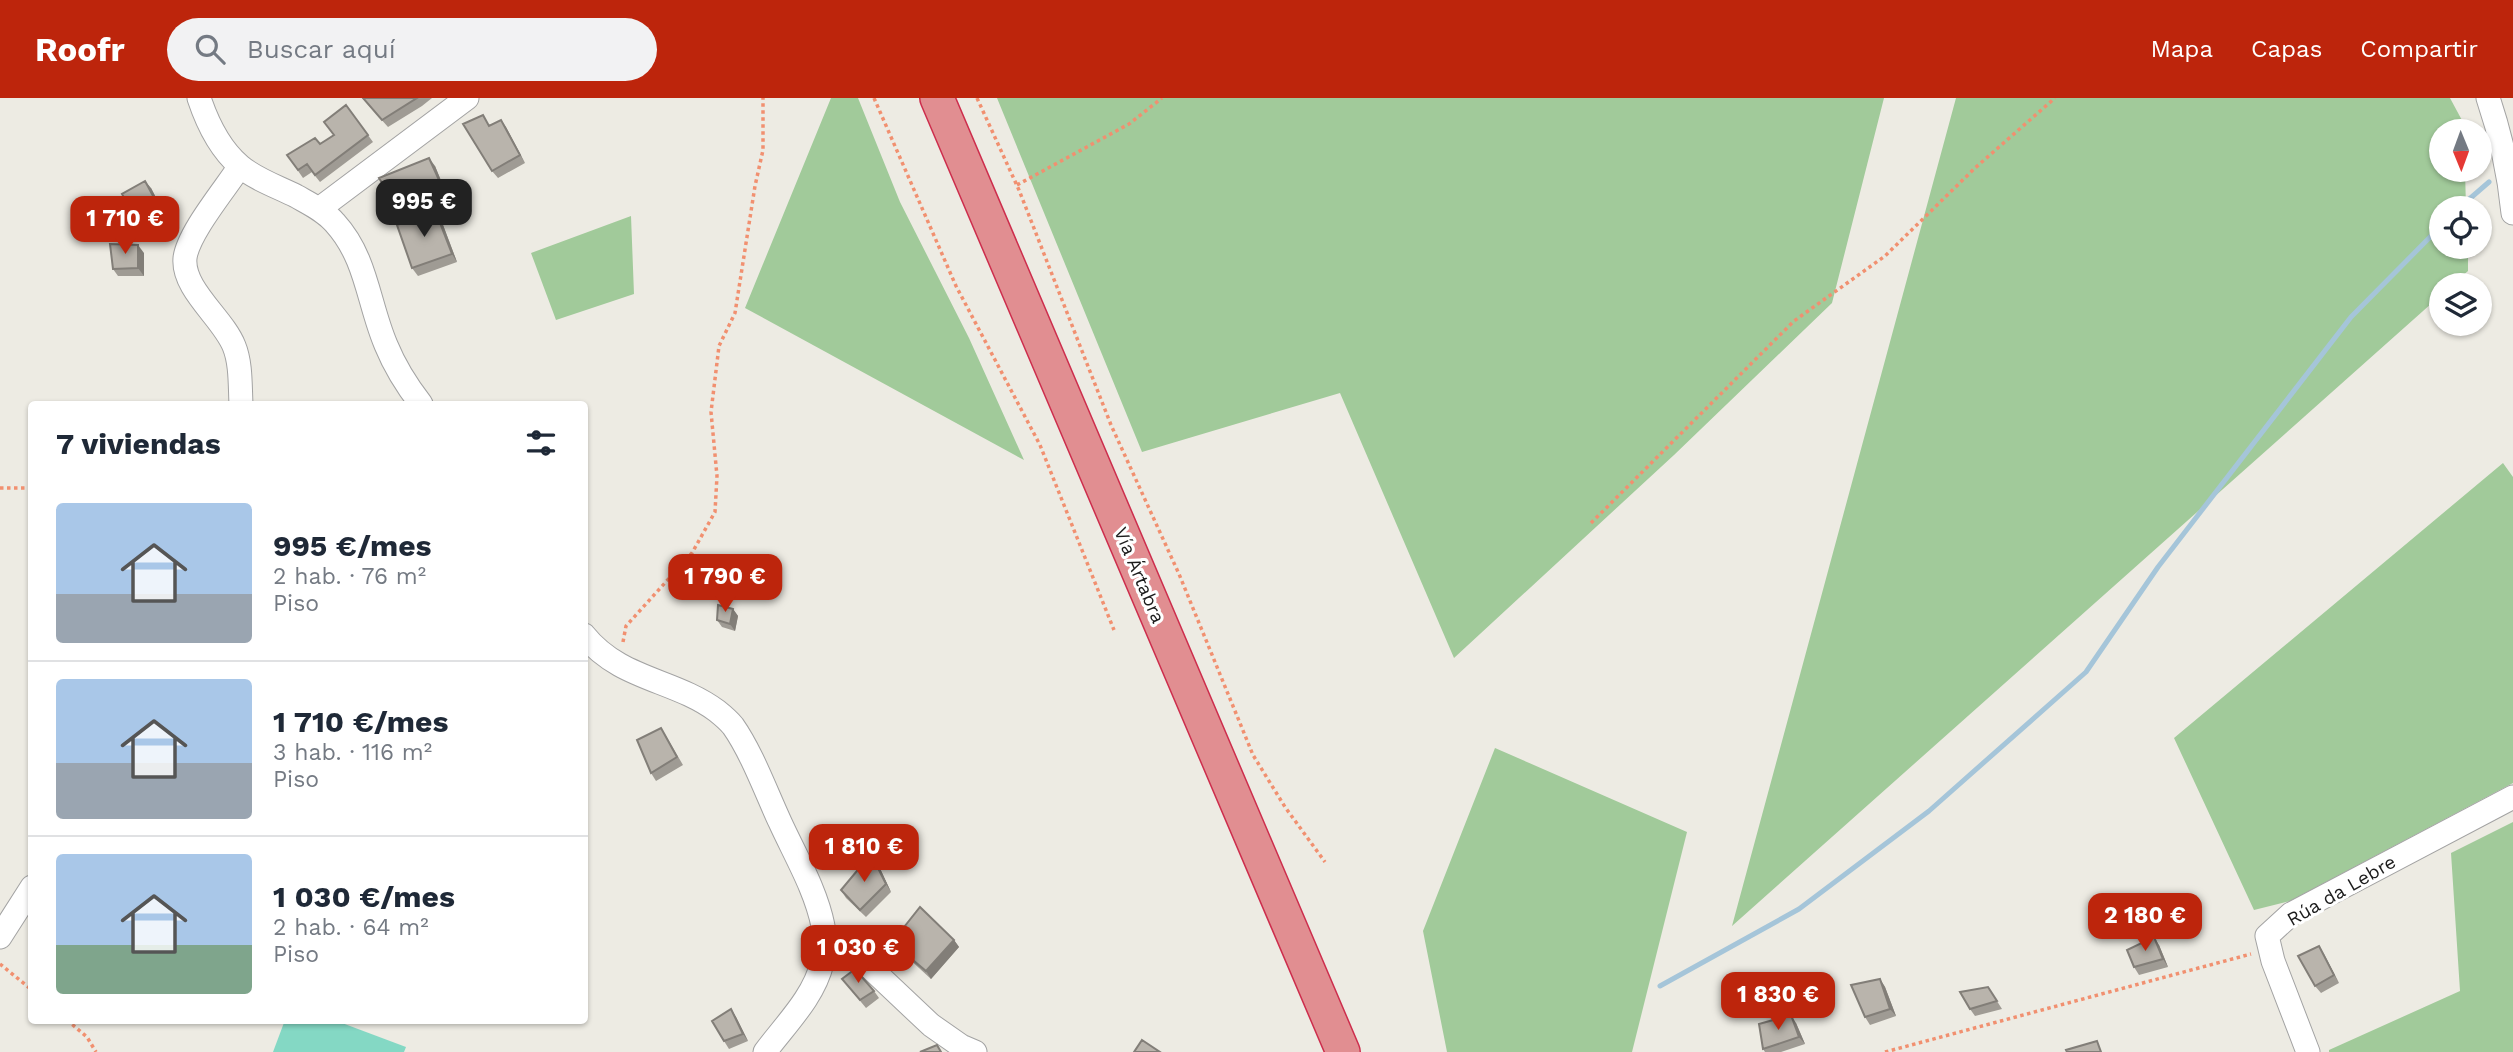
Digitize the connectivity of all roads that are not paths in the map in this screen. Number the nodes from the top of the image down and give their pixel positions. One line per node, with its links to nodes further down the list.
1 (199, 98): 6 (street)
2 (467, 98): 7 (street)
3 (937, 98): 18 (highway, Vía Ártabra)
4 (2488, 98): 5 (street)
5 (2506, 128): 8 (street)
6 (240, 166): 7 (street); 9 (street)
7 (319, 209): 10 (street)
8 (2513, 213)
9 (241, 401)
10 (419, 401)
11 (588, 640): 15 (street)
12 (2513, 797): 19 (street, Rúa da Lebre)
13 (28, 893): 14 (street)
14 (0, 937)
15 (824, 943): 16 (street); 17 (street)
16 (765, 1052)
17 (975, 1052)
18 (1343, 1052)
19 (2308, 1052)

